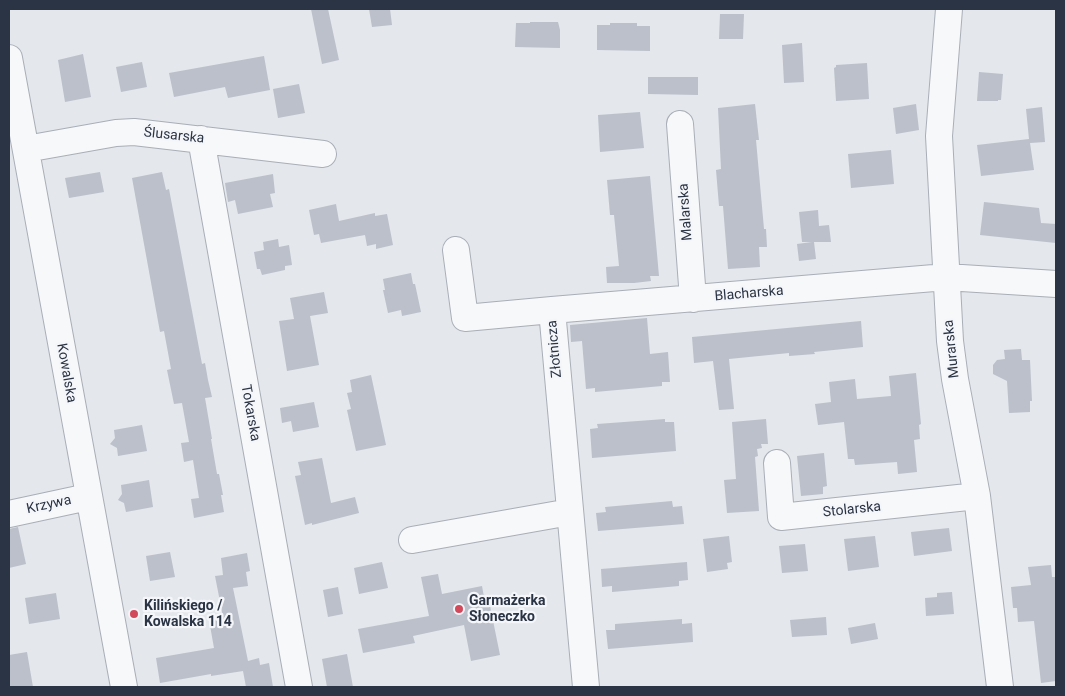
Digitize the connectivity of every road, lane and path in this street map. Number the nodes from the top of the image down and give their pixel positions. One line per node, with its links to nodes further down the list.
1 (949, 9): 9 (street, Murarska)
2 (9, 58): 3 (street, Kowalska)
3 (15, 123): 6 (street, Kowalska)
4 (680, 124): 11 (street, Malarska)
5 (202, 139): 6 (street, Ślusarska); 7 (street, Ślusarska); 20 (street, Tokarska)
6 (26, 149): 15 (street, Kowalska)
7 (323, 154)
8 (456, 250): 12 (street, Złotnicza)
9 (946, 277): 10 (street, Blacharska); 11 (street, Blacharska); 14 (street, Murarska)
10 (1056, 284)
11 (693, 299): 12 (street, Blacharska)
12 (552, 310): 16 (street, Złotnicza)
13 (777, 463): 14 (street, Stolarska)
14 (977, 496): 22 (street, Murarska)
15 (88, 497): 17 (street, Krzywa); 19 (street, Kowalska)
16 (570, 512): 18 (street); 21 (street, Złotnicza)
17 (9, 514)
18 (412, 540)
19 (124, 687)
20 (298, 687)
21 (586, 687)
22 (1000, 687)

